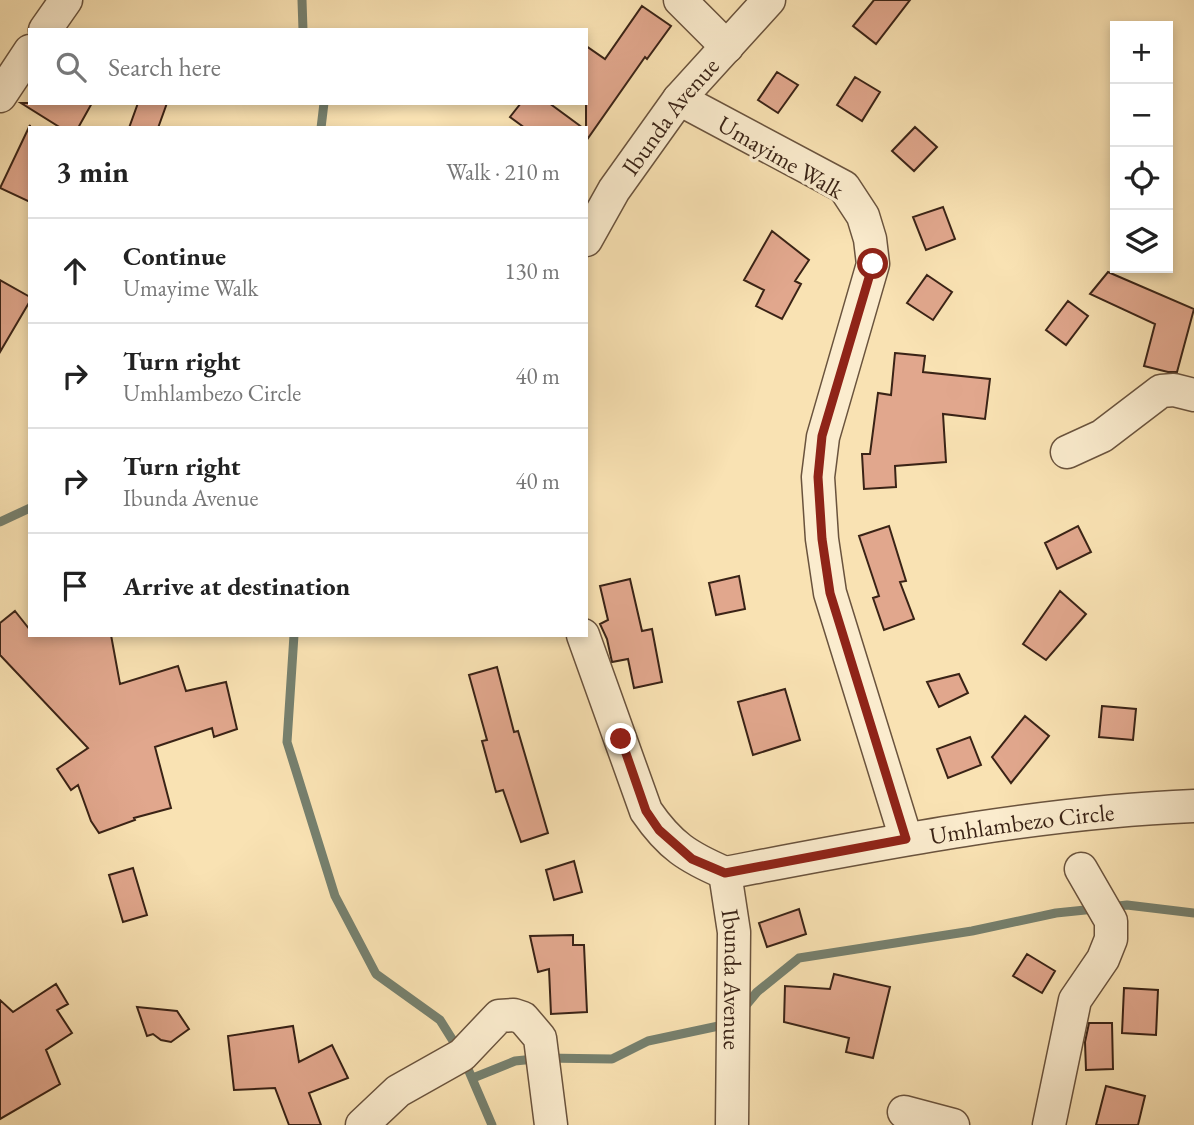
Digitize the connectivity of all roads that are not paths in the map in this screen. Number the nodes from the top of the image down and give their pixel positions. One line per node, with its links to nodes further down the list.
1 (66, 0): 4 (street)
2 (680, 0): 5 (street)
3 (769, 0): 5 (street, Ibunda Avenue)
4 (46, 28)
5 (727, 47): 8 (street, Ibunda Avenue)
6 (28, 54): 7 (street)
7 (0, 96)
8 (679, 99): 9 (street, Ibunda Avenue); 14 (street, Umayime Walk)
9 (588, 236)
10 (1194, 395): 11 (street)
11 (1067, 452)
12 (584, 637): 16 (street, Ibunda Avenue)
13 (1194, 806): 14 (street, Umhlambezo Circle)
14 (906, 839): 16 (street, Umhlambezo Circle)
15 (1081, 869): 22 (street)
16 (725, 873): 20 (street, Ibunda Avenue)
17 (904, 1111): 21 (street)
18 (362, 1125): 19 (street)
19 (551, 1125)
20 (732, 1125)
21 (953, 1125)
22 (1049, 1125)

